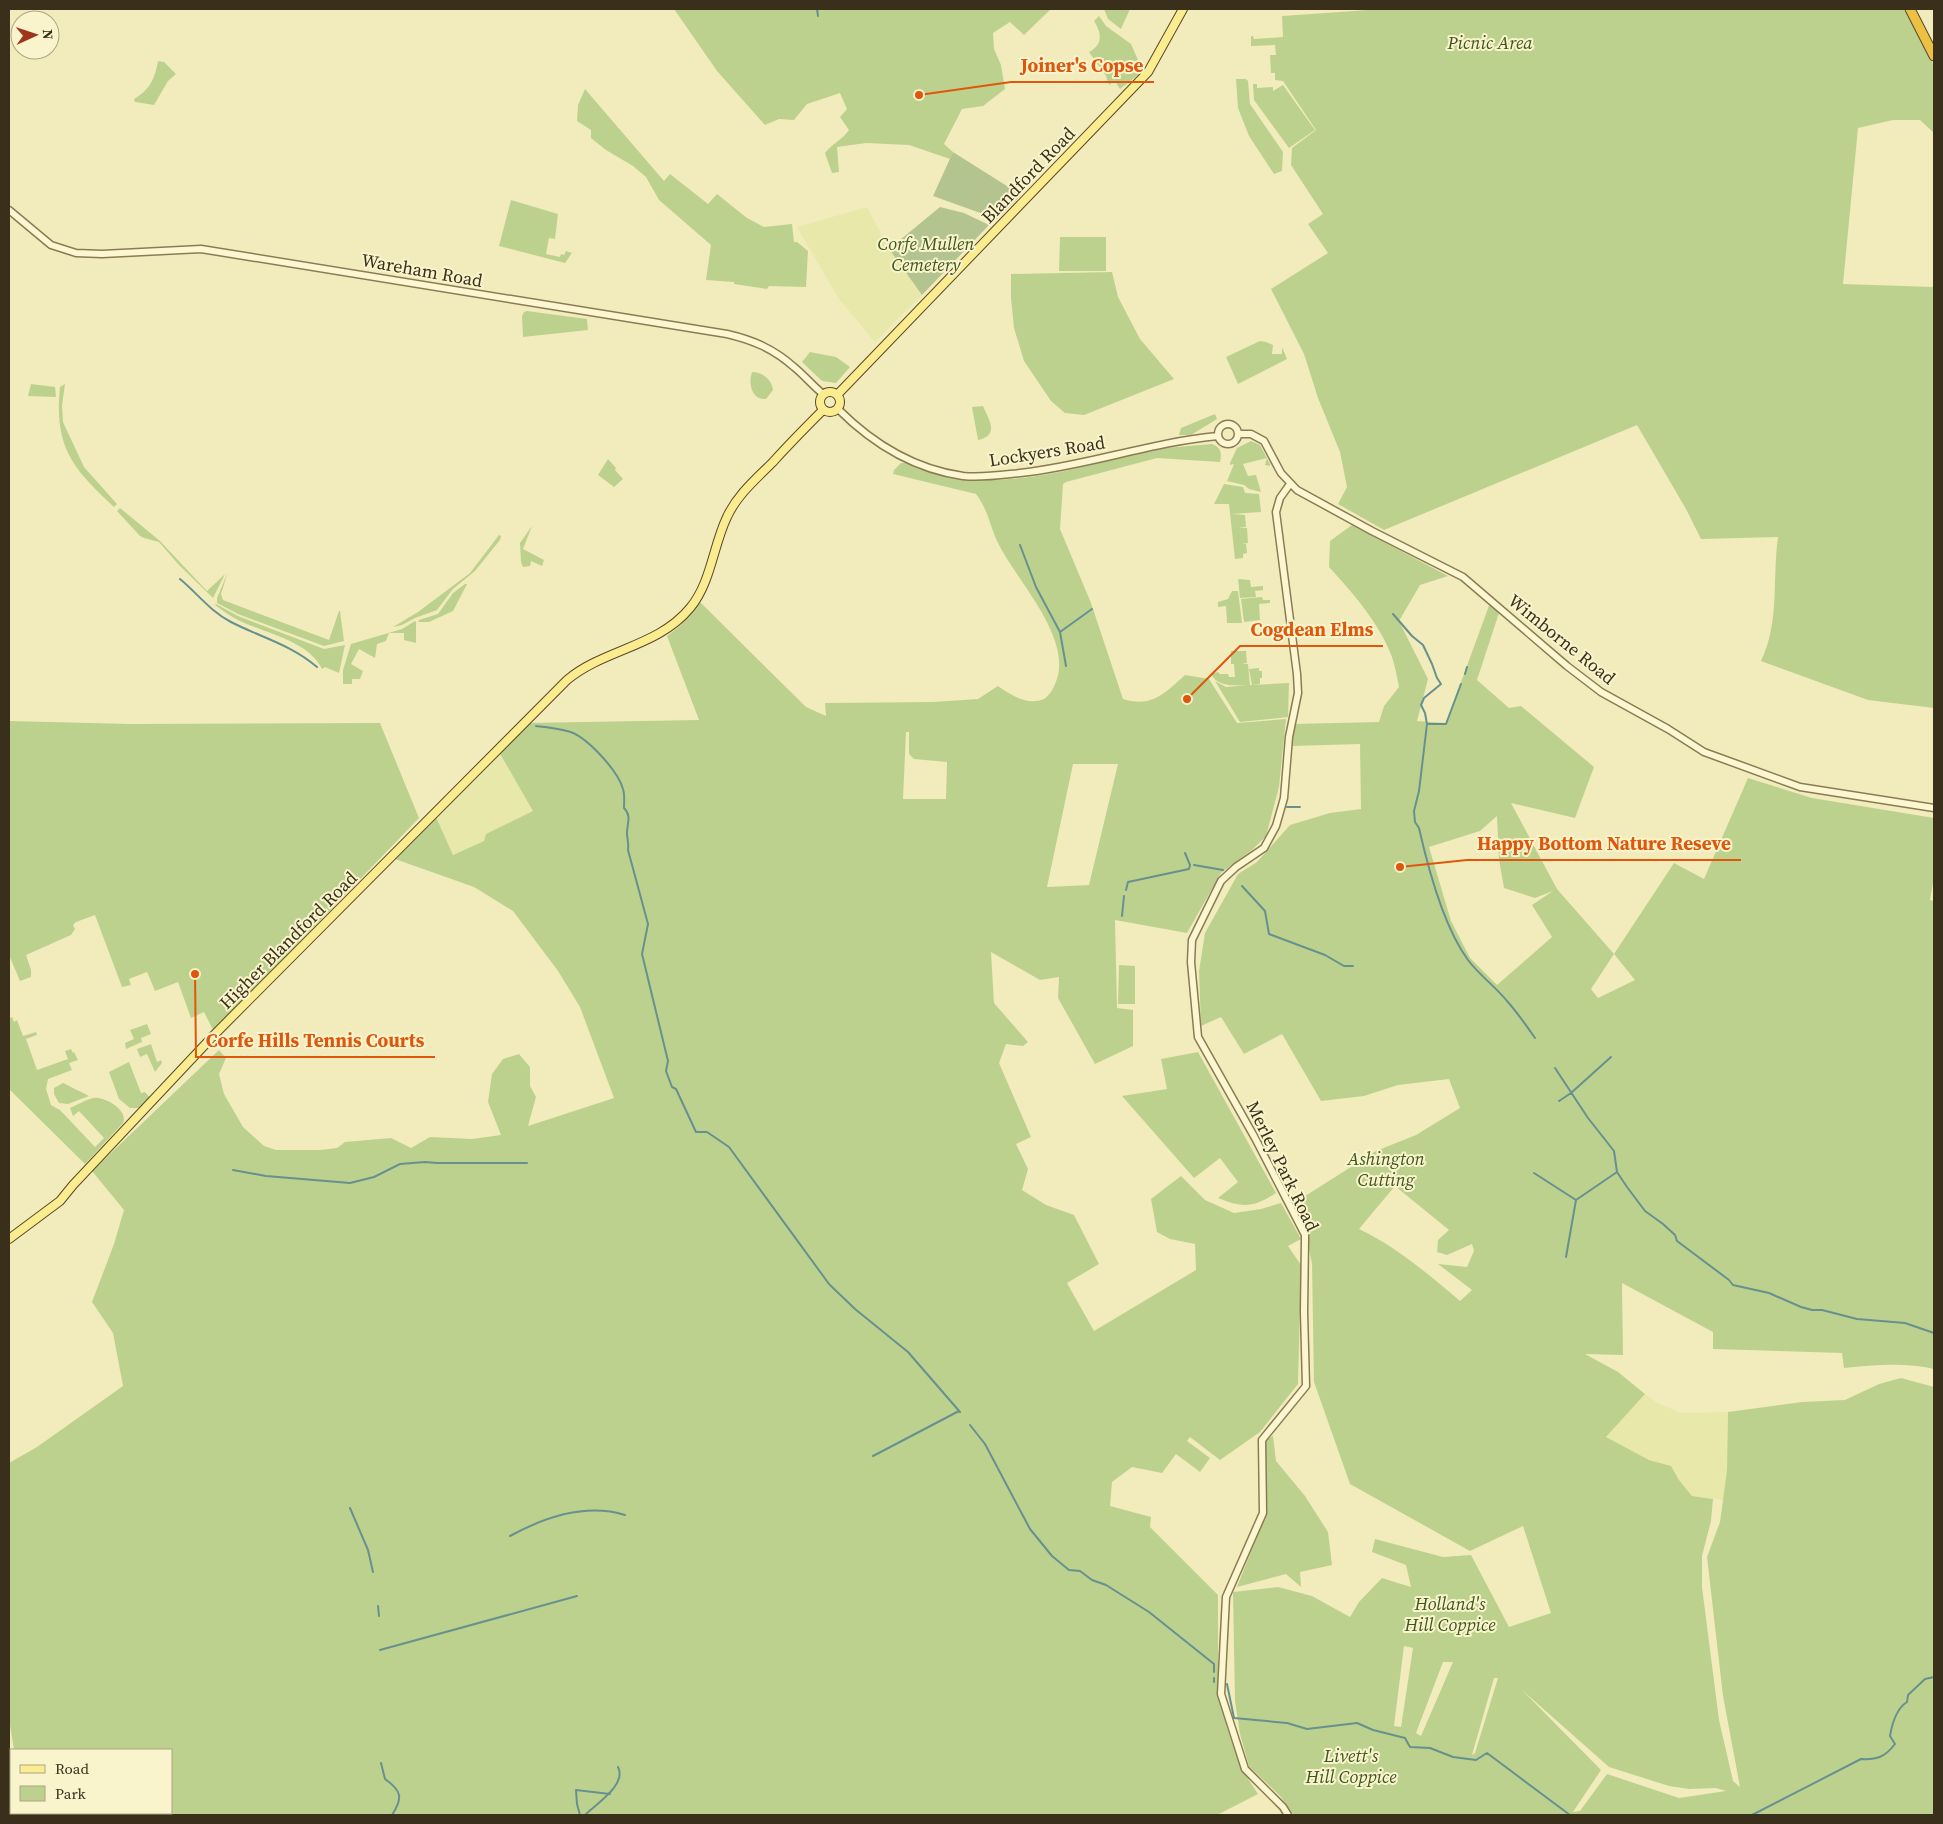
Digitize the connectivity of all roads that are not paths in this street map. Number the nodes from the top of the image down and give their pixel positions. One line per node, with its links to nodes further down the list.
1 (1183, 9): 6 (main road, Blandford Road)
2 (1910, 9): 3 (highway)
3 (1934, 56)
4 (9, 210): 5 (street, Wareham Road)
5 (822, 394): 6 (main road); 8 (main road)
6 (837, 395): 7 (main road)
7 (838, 409): 8 (main road); 10 (street, Lockyers Road)
8 (823, 410): 13 (main road, Higher Blandford Road)
9 (1238, 434): 10 (street); 10 (street); 11 (street, Wimborne Road)
10 (1218, 436)
11 (1290, 484): 12 (street, Wimborne Road); 14 (street, Merley Park Road)
12 (1934, 808)
13 (9, 1239)
14 (1288, 1815)

